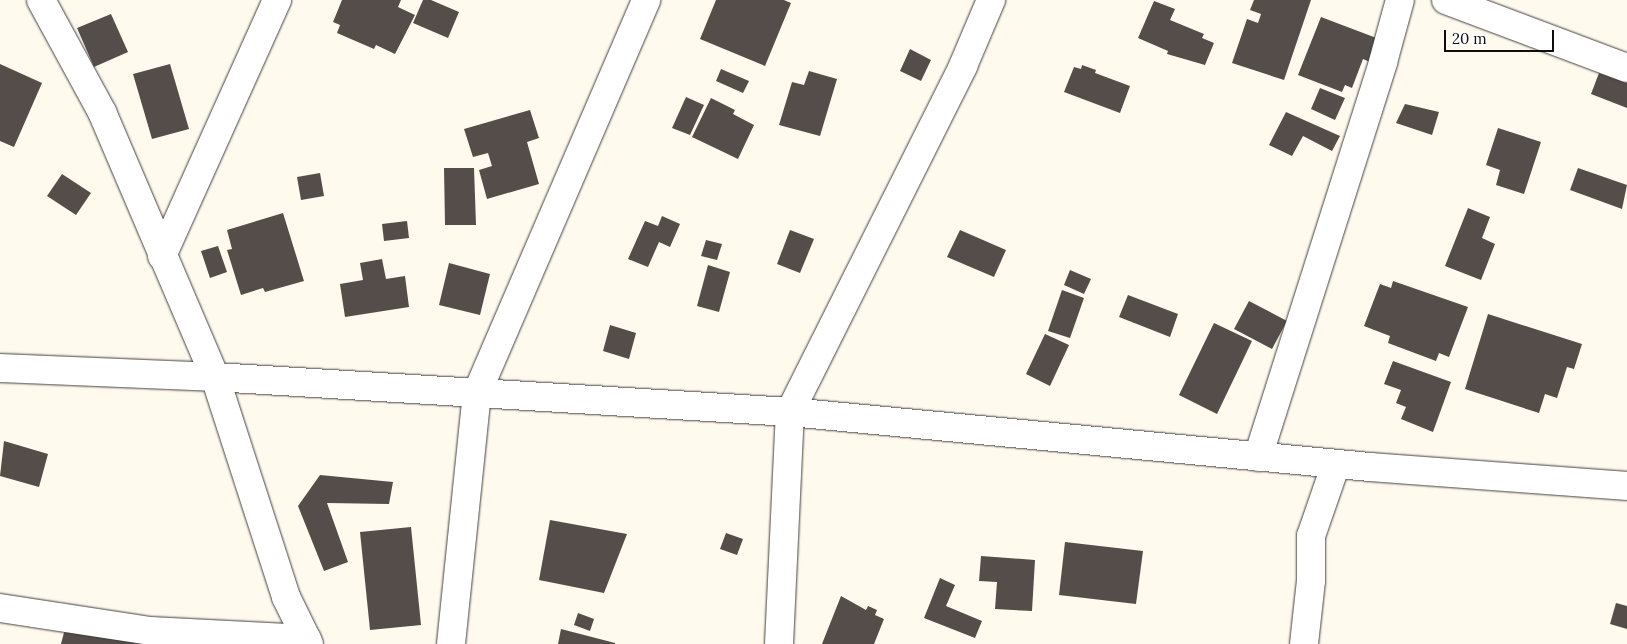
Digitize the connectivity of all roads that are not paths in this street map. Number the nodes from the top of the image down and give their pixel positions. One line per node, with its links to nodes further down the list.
1 (41, 0): 8 (street)
2 (277, 0): 8 (street)
3 (646, 0): 11 (street)
4 (991, 0): 12 (street)
5 (1400, 0): 13 (street)
6 (1446, 0): 7 (street)
7 (1627, 68)
8 (162, 256): 10 (street)
9 (0, 368): 10 (street)
10 (215, 377): 11 (street); 18 (street)
11 (477, 393): 12 (street); 19 (street)
12 (790, 412): 13 (street); 20 (street)
13 (1258, 457): 14 (street)
14 (1336, 464): 15 (street); 21 (street)
15 (1627, 486)
16 (0, 608): 17 (street)
17 (150, 638): 18 (street)
18 (308, 642)
19 (451, 644)
20 (779, 644)
21 (1304, 644)

